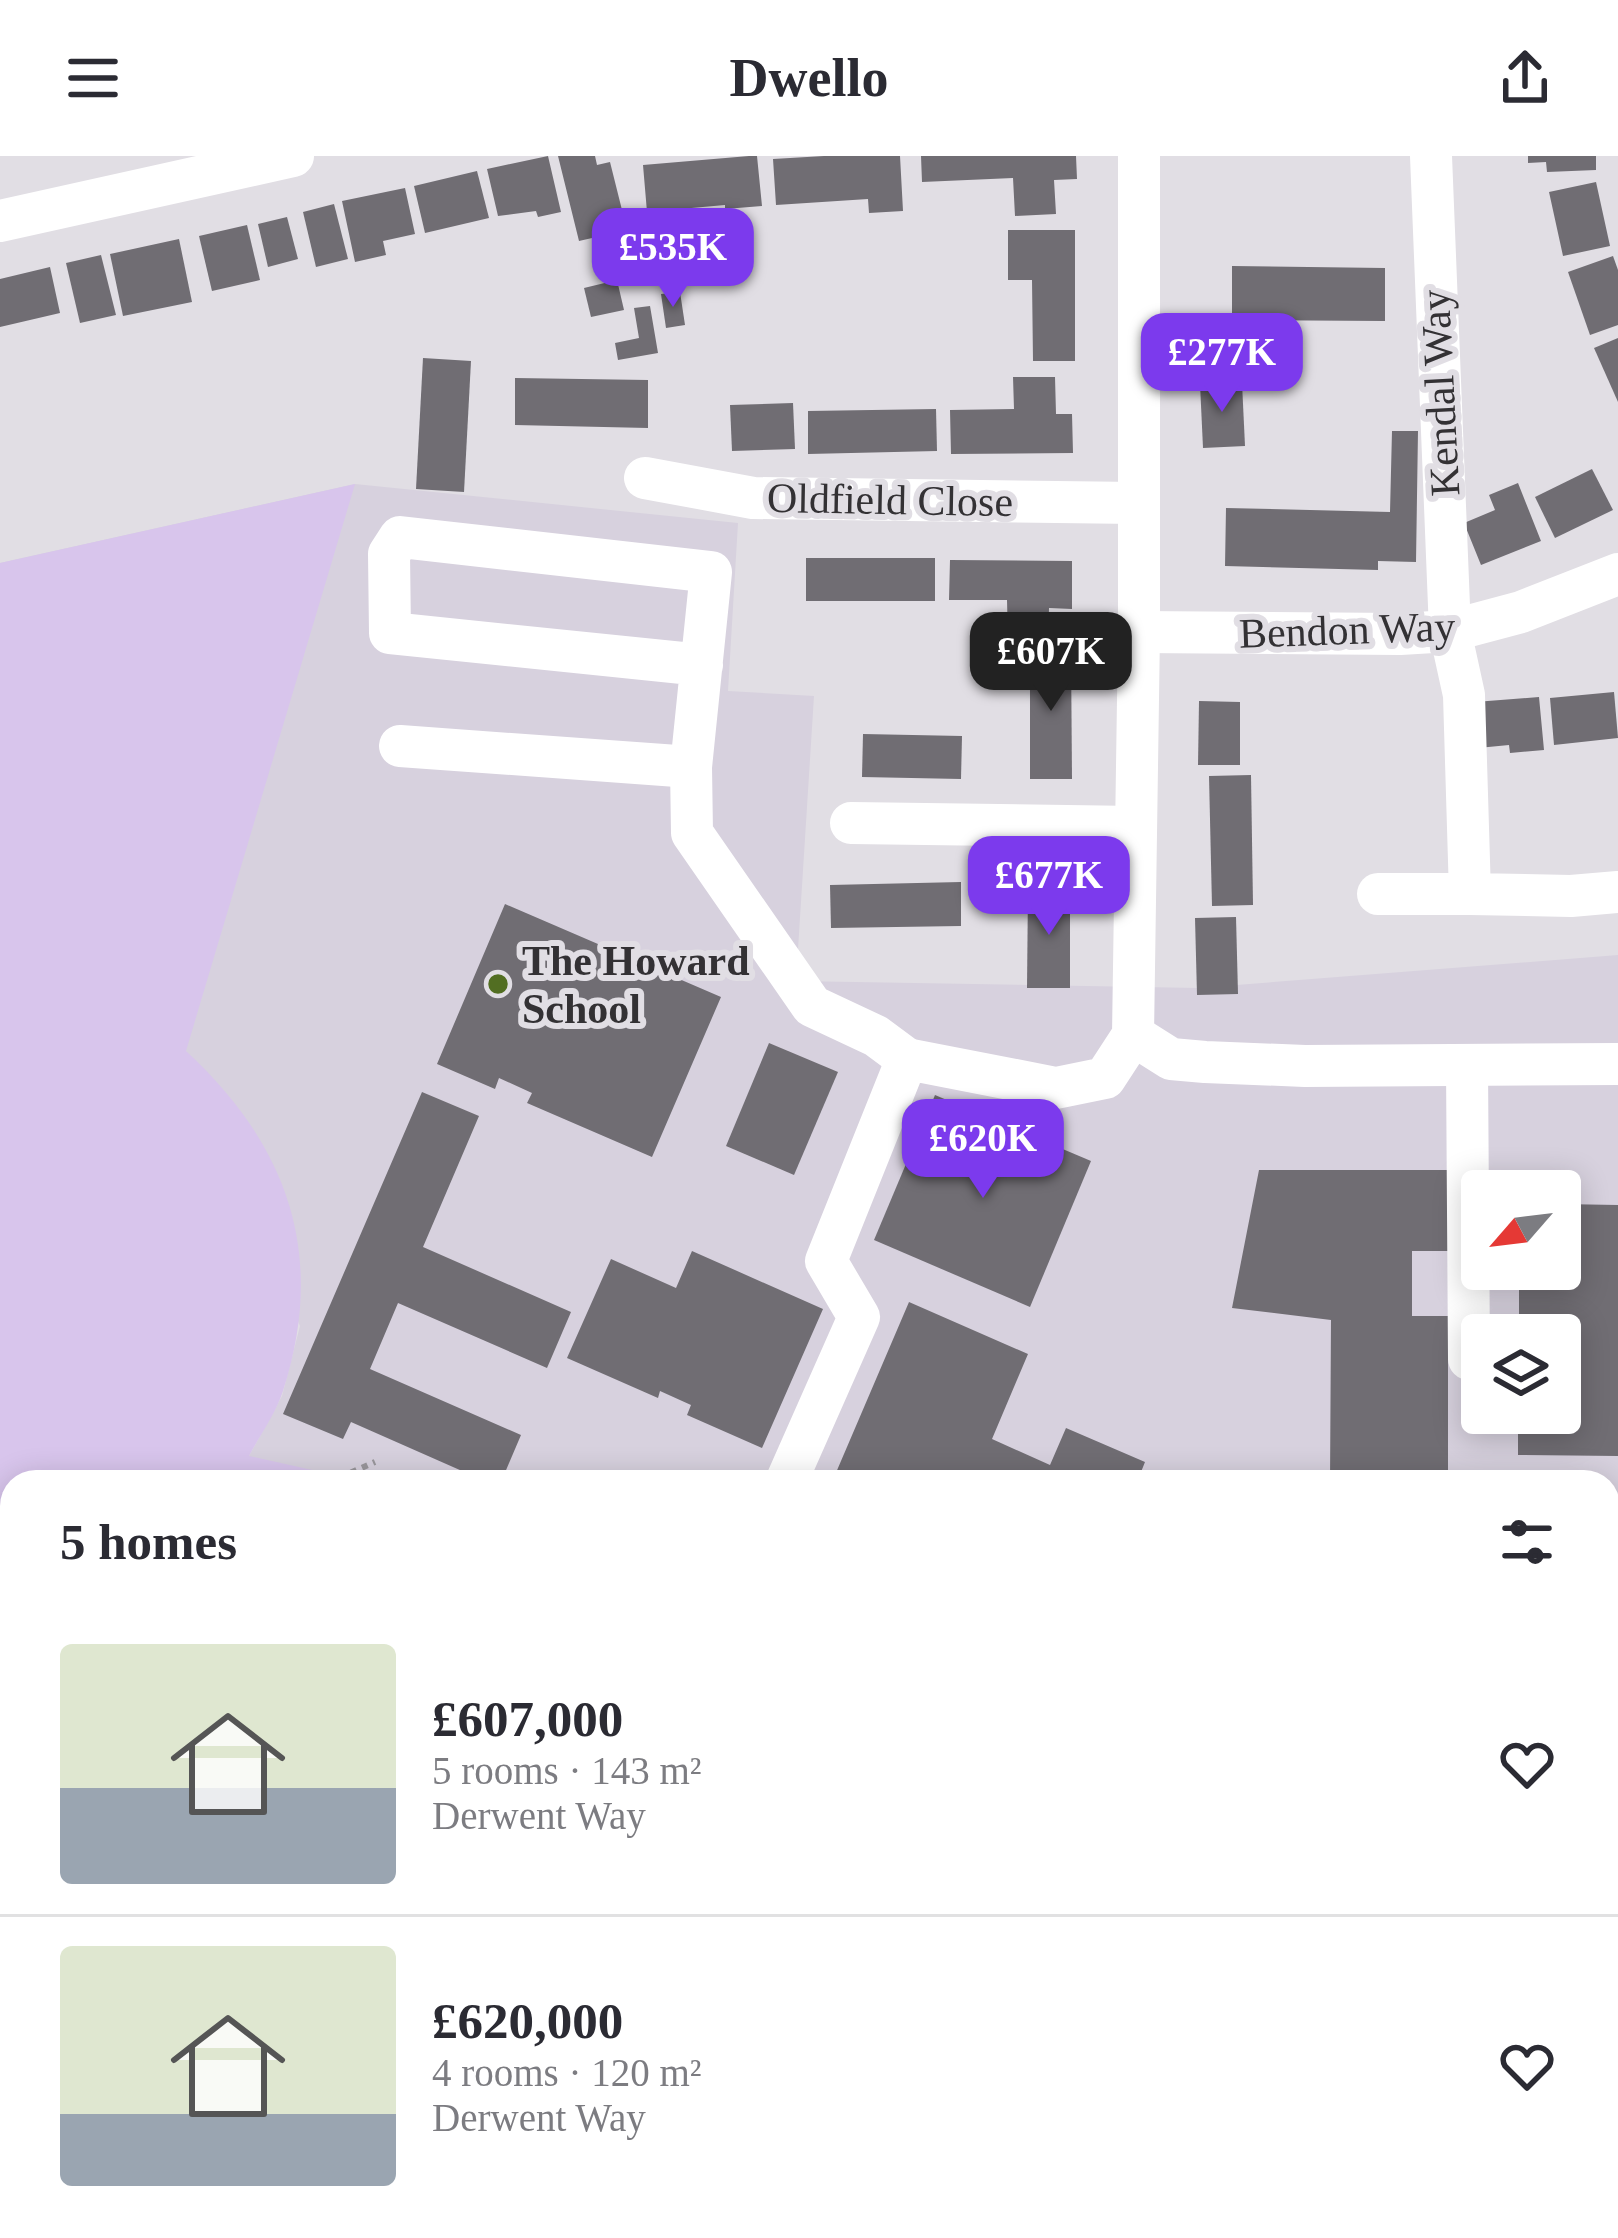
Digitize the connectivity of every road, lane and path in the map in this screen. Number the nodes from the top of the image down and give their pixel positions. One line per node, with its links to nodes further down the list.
1 (293, 156): 4 (street)
2 (1139, 156): 6 (street)
3 (1431, 156): 8 (street, Kendal Way)
4 (0, 221)
5 (645, 478): 6 (street, Oldfield Close)
6 (1137, 503): 9 (street)
7 (1618, 574): 8 (street, Bendon Way)
8 (1450, 631): 9 (street, Bendon Way); 17 (street, Kendal Way)
9 (1139, 632): 14 (street)
10 (702, 665): 10 (street); 12 (street)
11 (400, 746): 12 (street)
12 (691, 767): 19 (street)
13 (851, 823): 14 (street)
14 (1136, 827): 18 (street)
15 (1618, 892): 17 (street)
16 (1378, 894): 17 (street)
17 (1470, 894)
18 (1133, 1035): 19 (street); 21 (street)
19 (908, 1059): 25 (street)
20 (1618, 1064): 21 (street)
21 (1467, 1065): 22 (street)
22 (1469, 1314)
23 (375, 1462): 24 (path)
24 (357, 1470)
25 (791, 1470)

